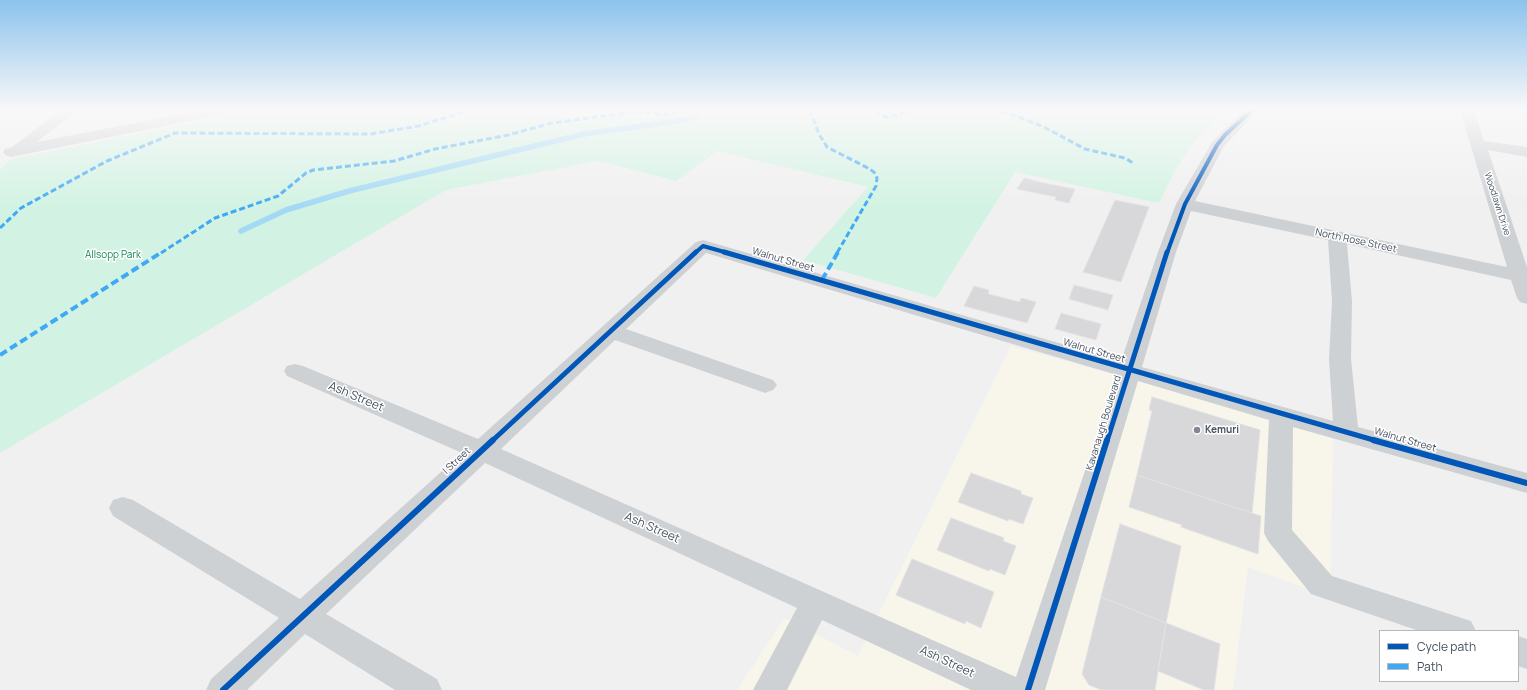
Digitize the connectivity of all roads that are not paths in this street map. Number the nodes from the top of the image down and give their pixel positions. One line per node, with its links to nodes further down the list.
1 (25, 142): 6 (street)
2 (76, 142): 6 (street)
3 (1219, 142): 7 (street, Kavanaugh Boulevard)
4 (1477, 144): 5 (street); 10 (street, Woodlawn Drive)
5 (1527, 152)
6 (3, 158)
7 (1185, 204): 8 (street, North Rose Street); 13 (street, Kavanaugh Boulevard)
8 (1337, 237): 10 (street, North Rose Street); 17 (street)
9 (703, 246): 12 (street, I Street); 13 (street, Walnut Street)
10 (1523, 276): 11 (street, Woodlawn Drive)
11 (1527, 298)
12 (610, 331): 15 (street); 18 (street, I Street)
13 (1129, 370): 16 (street, Walnut Street); 28 (street, Kavanaugh Boulevard)
14 (295, 371): 18 (street, Ash Street)
15 (765, 385)
16 (1281, 415): 17 (street, Walnut Street); 23 (street)
17 (1346, 433): 19 (street, Walnut Street)
18 (481, 451): 21 (street, Ash Street); 22 (street, I Street)
19 (1527, 483)
20 (123, 508): 22 (street)
21 (816, 602): 26 (street); 27 (street, Ash Street)
22 (302, 616): 24 (street, I Street); 25 (street)
23 (1457, 630)
24 (222, 690)
25 (425, 690)
26 (770, 690)
27 (1007, 690)
28 (1028, 690)

